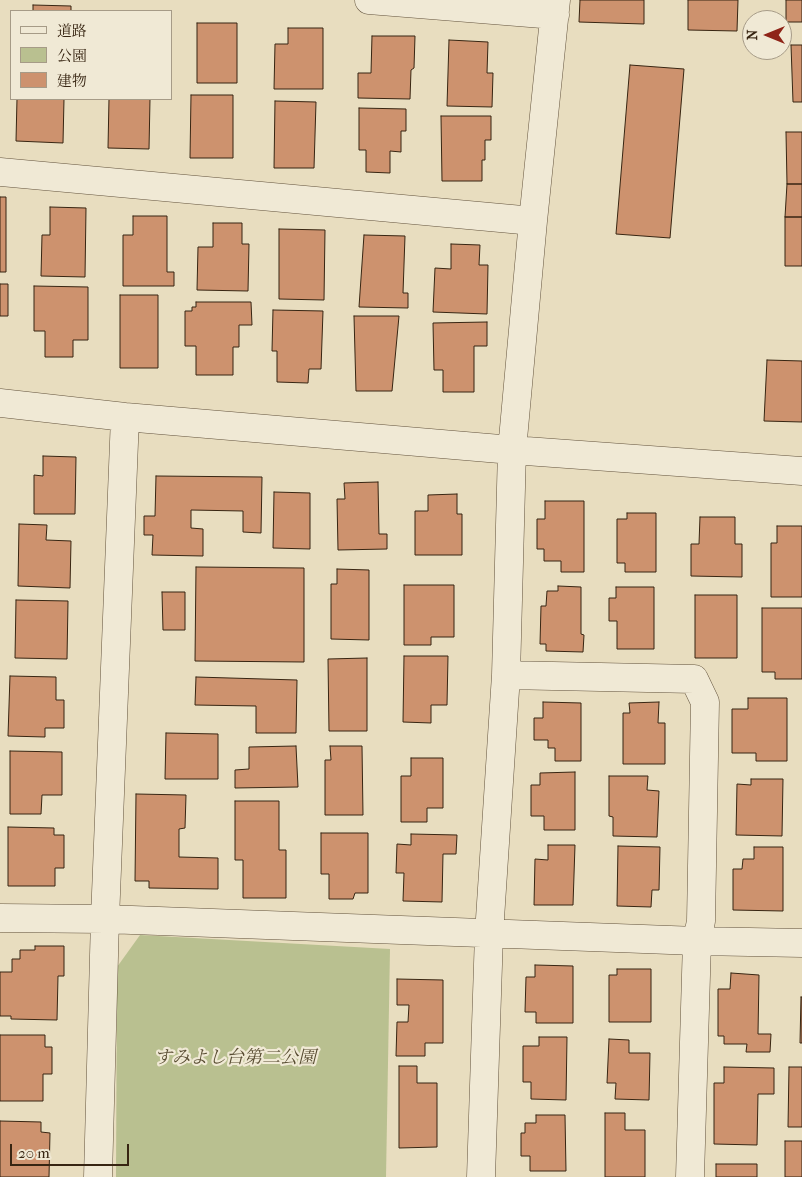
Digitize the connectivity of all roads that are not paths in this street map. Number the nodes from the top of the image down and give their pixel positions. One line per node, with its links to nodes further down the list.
1 (371, 0): 2 (street)
2 (556, 7): 4 (street)
3 (0, 172): 4 (street)
4 (533, 221): 7 (street)
5 (0, 403): 6 (street)
6 (125, 417): 7 (street); 11 (street)
7 (512, 450): 8 (street); 9 (street)
8 (802, 471)
9 (506, 675): 12 (street); 13 (street)
10 (0, 918): 11 (street)
11 (105, 919): 12 (street); 15 (street)
12 (489, 934): 13 (street); 16 (street)
13 (697, 941): 14 (street); 17 (street)
14 (802, 943)
15 (98, 1177)
16 (481, 1177)
17 (690, 1177)

